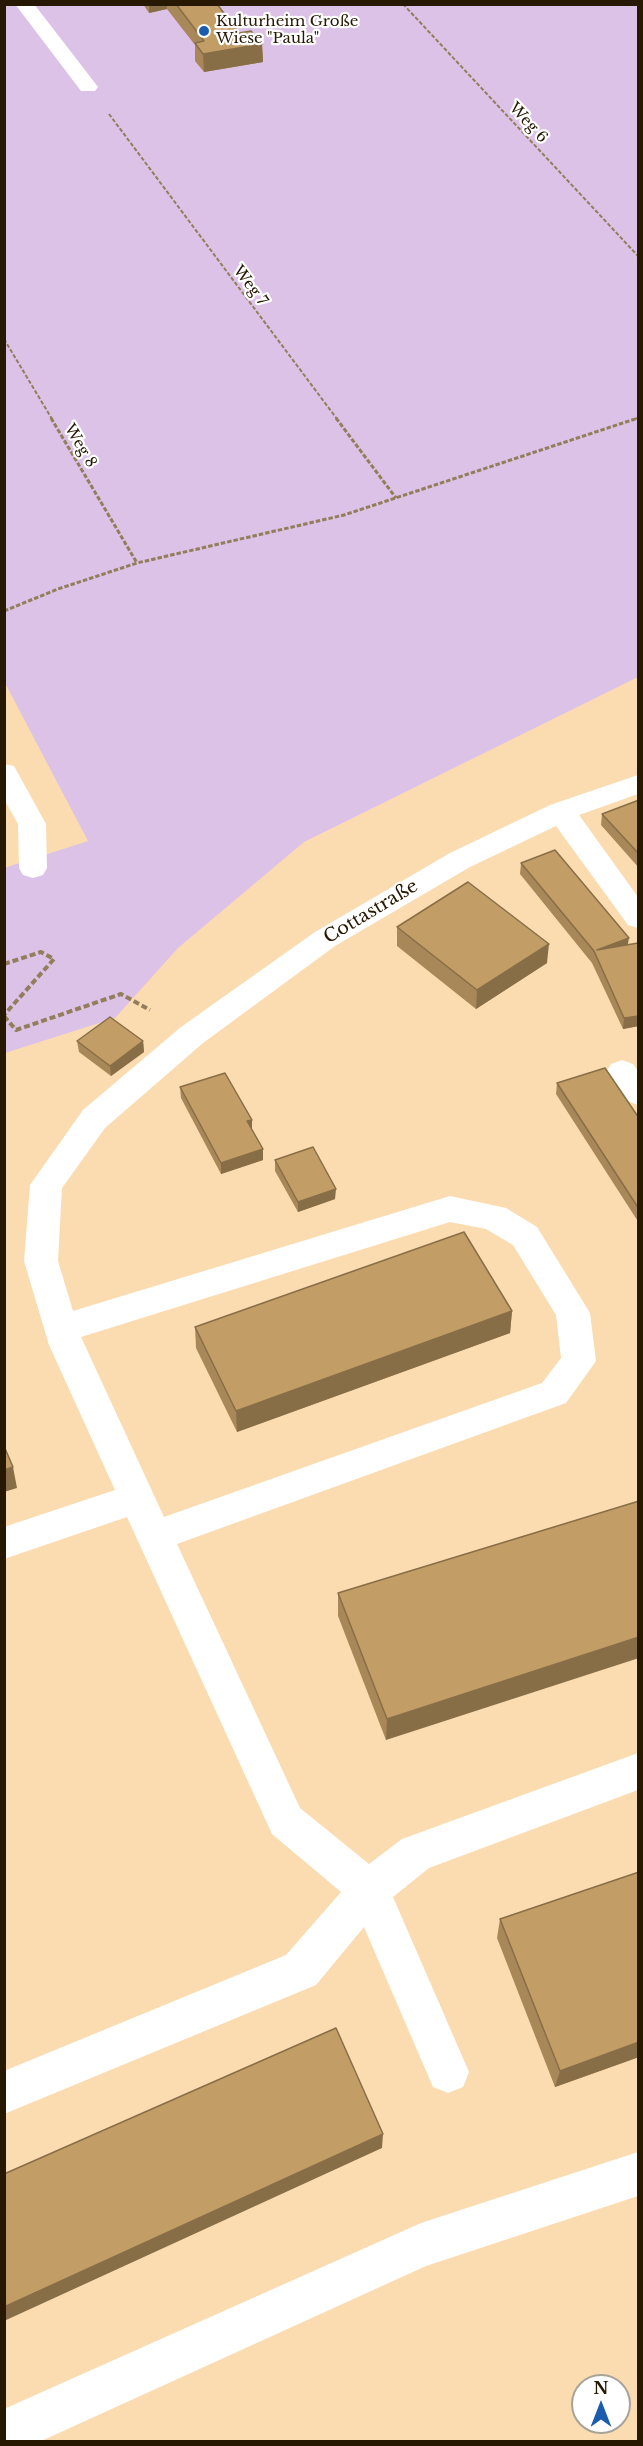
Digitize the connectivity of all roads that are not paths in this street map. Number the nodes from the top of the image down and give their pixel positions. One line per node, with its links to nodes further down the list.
1 (24, 4): 2 (street)
2 (88, 87)
3 (4, 773): 6 (street)
4 (639, 784): 5 (street, Cottastraße)
5 (560, 812): 7 (street); 8 (street, Cottastraße)
6 (33, 868)
7 (639, 918)
8 (61, 1329): 9 (street, Cottastraße); 10 (street)
9 (137, 1498): 10 (street, Cottastraße); 11 (street)
10 (154, 1536): 13 (street, Cottastraße)
11 (4, 1544)
12 (639, 1772): 13 (street)
13 (369, 1890): 14 (street); 15 (street)
14 (448, 2072)
15 (4, 2093)
16 (639, 2174): 17 (street)
17 (4, 2433)

